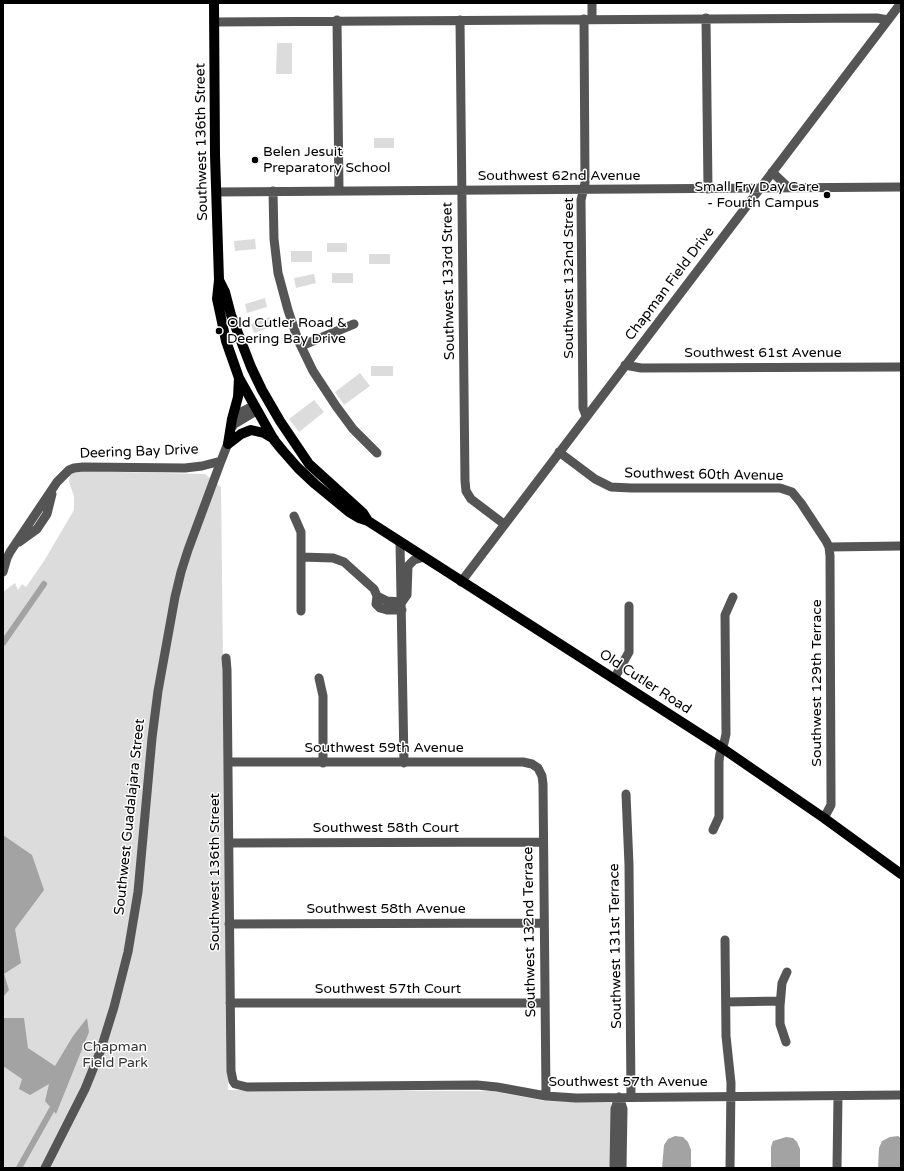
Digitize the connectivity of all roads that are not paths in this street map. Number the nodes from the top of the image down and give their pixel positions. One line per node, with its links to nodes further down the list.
1 (214, 3): 9 (main road, Southwest 136th Street)
2 (592, 3): 5 (street, Southwest 132nd Street)
3 (901, 3): 8 (street, Chapman Field Drive)
4 (706, 18): 5 (street); 8 (street); 13 (street)
5 (588, 19): 7 (street); 16 (street, Southwest 132nd Street)
6 (337, 20): 7 (street); 9 (street); 18 (street)
7 (460, 20): 15 (street, Southwest 133rd Street)
8 (888, 20): 10 (street, Chapman Field Drive)
9 (214, 22): 19 (main road, Southwest 136th Street)
10 (772, 172): 12 (street); 14 (street, Chapman Field Drive)
11 (901, 187): 12 (street, Southwest 62nd Avenue)
12 (789, 188): 14 (street, Southwest 62nd Avenue)
13 (708, 189): 14 (street, Southwest 62nd Avenue); 16 (street, Southwest 62nd Avenue)
14 (759, 189): 24 (street, Chapman Field Drive)
15 (462, 190): 16 (street, Southwest 62nd Avenue); 18 (street, Southwest 62nd Avenue); 38 (street, Southwest 133rd Street)
16 (583, 190): 29 (street, Southwest 132nd Street)
17 (273, 191): 18 (street, Southwest 62nd Avenue); 19 (street, Southwest 62nd Avenue); 23 (street)
18 (339, 191)
19 (217, 192): 20 (main road, Southwest 136th Street)
20 (219, 280): 21 (main road, Southwest 136th Street); 26 (main road, Southwest 136th Street)
21 (230, 314): 27 (main road, Southwest 136th Street); 28 (main road)
22 (354, 324): 23 (street)
23 (301, 346): 33 (street)
24 (625, 365): 25 (street, Southwest 61st Avenue); 29 (street, Chapman Field Drive)
25 (901, 367)
26 (239, 378): 28 (main road, Southwest 136th Street); 31 (main road)
27 (267, 401): 35 (main road, Old Cutler Road)
28 (255, 407): 30 (main road, Old Cutler Road); 31 (street); 35 (main road)
29 (586, 416): 32 (street, Chapman Field Drive)
30 (274, 440): 31 (main road); 37 (main road, Old Cutler Road)
31 (228, 444): 34 (street)
32 (559, 452): 38 (street, Chapman Field Drive); 41 (street, Southwest 60th Avenue)
33 (377, 453)
34 (221, 461): 45 (street, Deering Bay Drive); 82 (street, Southwest Guadalajara Street)
35 (309, 464): 37 (main road, Old Cutler Road)
36 (294, 516): 43 (street)
37 (368, 521): 39 (main road, Old Cutler Road)
38 (504, 524): 47 (street, Chapman Field Drive)
39 (400, 542): 42 (main road, Old Cutler Road); 49 (street)
40 (901, 546): 41 (street)
41 (829, 547): 61 (street, Southwest 129th Terrace)
42 (411, 549): 44 (main road, Old Cutler Road); 46 (street)
43 (301, 557): 49 (street); 51 (street)
44 (424, 557): 46 (street); 47 (main road, Old Cutler Road)
45 (3, 572)
46 (407, 573): 49 (street)
47 (461, 582): 54 (main road, Old Cutler Road)
48 (733, 597): 55 (street)
49 (402, 606): 58 (street)
50 (629, 606): 54 (street)
51 (301, 611)
52 (226, 658): 56 (street, Southwest 136th Street)
53 (319, 678): 57 (street)
54 (614, 679): 55 (main road, Old Cutler Road)
55 (722, 748): 61 (main road, Old Cutler Road); 62 (street)
56 (228, 762): 57 (street, Southwest 59th Avenue); 63 (street, Southwest 136th Street)
57 (324, 762): 58 (street, Southwest 59th Avenue)
58 (404, 763): 59 (street, Southwest 59th Avenue)
59 (538, 768): 64 (street, Southwest 132nd Terrace)
60 (626, 794): 81 (street, Southwest 131st Terrace)
61 (824, 818): 65 (main road, Old Cutler Road)
62 (712, 830)
63 (229, 842): 64 (street, Southwest 58th Court); 67 (street, Southwest 136th Street)
64 (543, 842): 66 (street, Southwest 132nd Terrace)
65 (901, 874)
66 (544, 923): 67 (street, Southwest 58th Avenue); 73 (street, Southwest 132nd Terrace)
67 (229, 924): 72 (street, Southwest 136th Street)
68 (725, 940): 71 (street)
69 (787, 972): 70 (street)
70 (780, 1001): 71 (street); 74 (street)
71 (726, 1002): 78 (street)
72 (230, 1003): 73 (street, Southwest 57th Court); 75 (street, Southwest 136th Street)
73 (545, 1003): 77 (street, Southwest 132nd Terrace)
74 (786, 1042)
75 (235, 1084): 77 (street, Southwest 57th Avenue)
76 (901, 1095): 79 (street, Southwest 57th Avenue)
77 (546, 1096): 80 (street, Southwest 57th Avenue)
78 (731, 1096): 79 (street, Southwest 57th Avenue); 81 (street, Southwest 57th Avenue); 85 (street)
79 (838, 1096): 86 (street)
80 (619, 1097): 81 (street, Southwest 57th Avenue); 83 (street); 84 (street)
81 (631, 1097)
82 (45, 1168)
83 (614, 1168)
84 (622, 1168)
85 (730, 1168)
86 (837, 1168)

